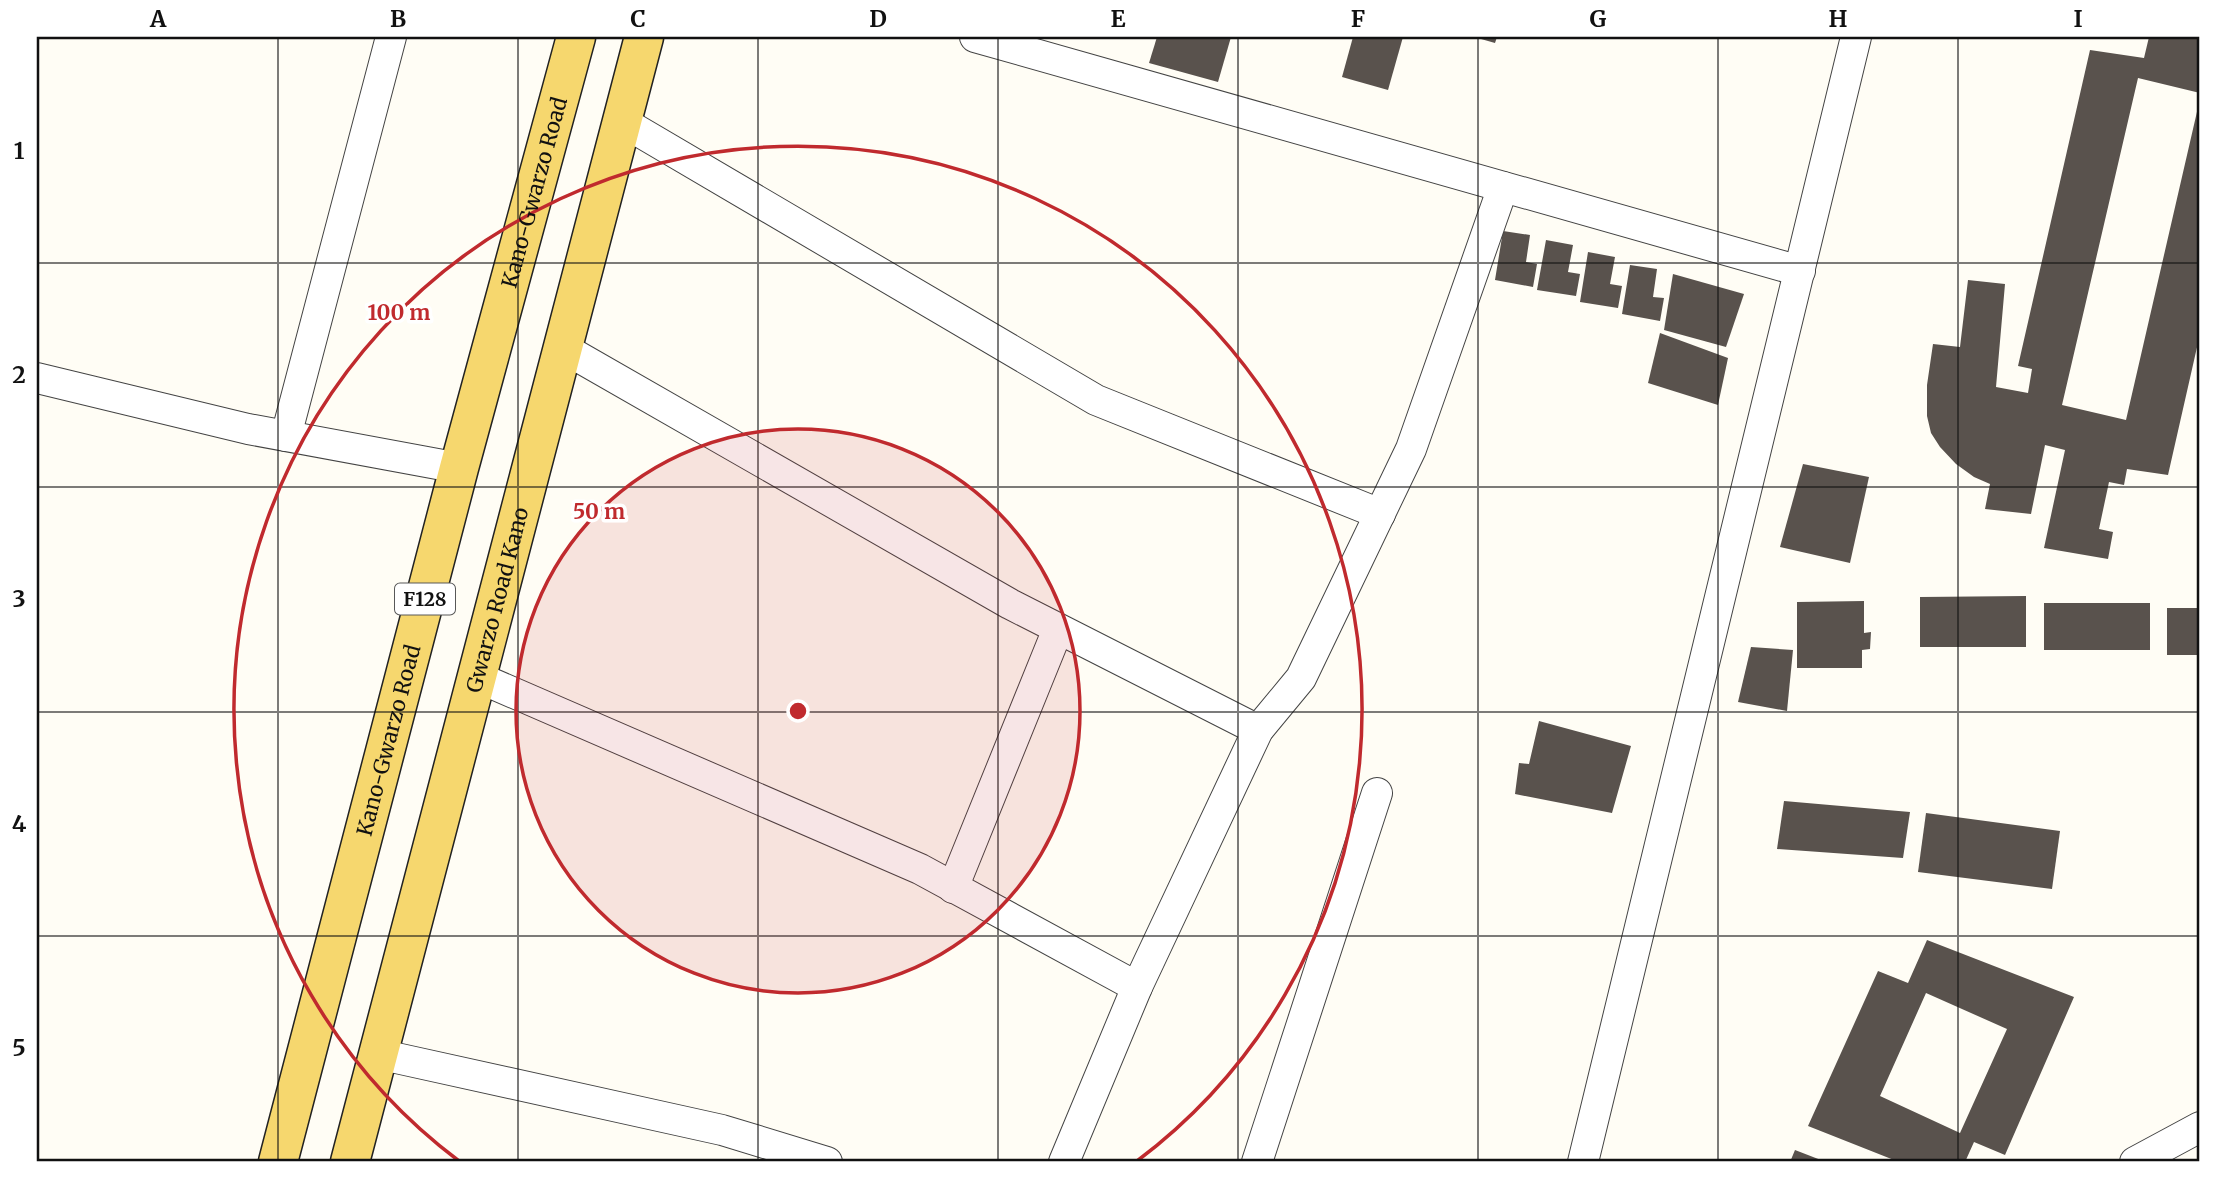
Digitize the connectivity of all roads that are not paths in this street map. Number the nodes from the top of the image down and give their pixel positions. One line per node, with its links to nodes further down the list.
1 (391, 37): 11 (street)
2 (576, 37): 12 (main road, Kano-Gwarzo Road / F128)
3 (644, 37): 6 (main road, Gwarzo Road Kano)
4 (975, 37): 7 (street)
5 (1856, 37): 8 (street)
6 (623, 122): 9 (main road, Gwarzo Road Kano); 13 (street)
7 (1503, 187): 8 (street); 13 (street)
8 (1800, 271): 27 (street)
9 (563, 348): 14 (street); 15 (main road, Gwarzo Road Kano)
10 (37, 378): 11 (street)
11 (286, 436): 12 (street)
12 (459, 468): 22 (main road, Kano-Gwarzo Road / F128)
13 (1380, 514): 16 (street)
14 (1058, 629): 16 (street); 18 (street)
15 (477, 677): 18 (street); 20 (main road, Gwarzo Road Kano)
16 (1258, 730): 19 (street)
17 (1377, 793): 26 (street)
18 (953, 888): 19 (street)
19 (1137, 987): 25 (street)
20 (379, 1054): 23 (main road, Gwarzo Road Kano); 24 (street)
21 (2200, 1127): 28 (street)
22 (278, 1162)
23 (351, 1162)
24 (827, 1162)
25 (1064, 1162)
26 (1257, 1162)
27 (1583, 1162)
28 (2135, 1162)

